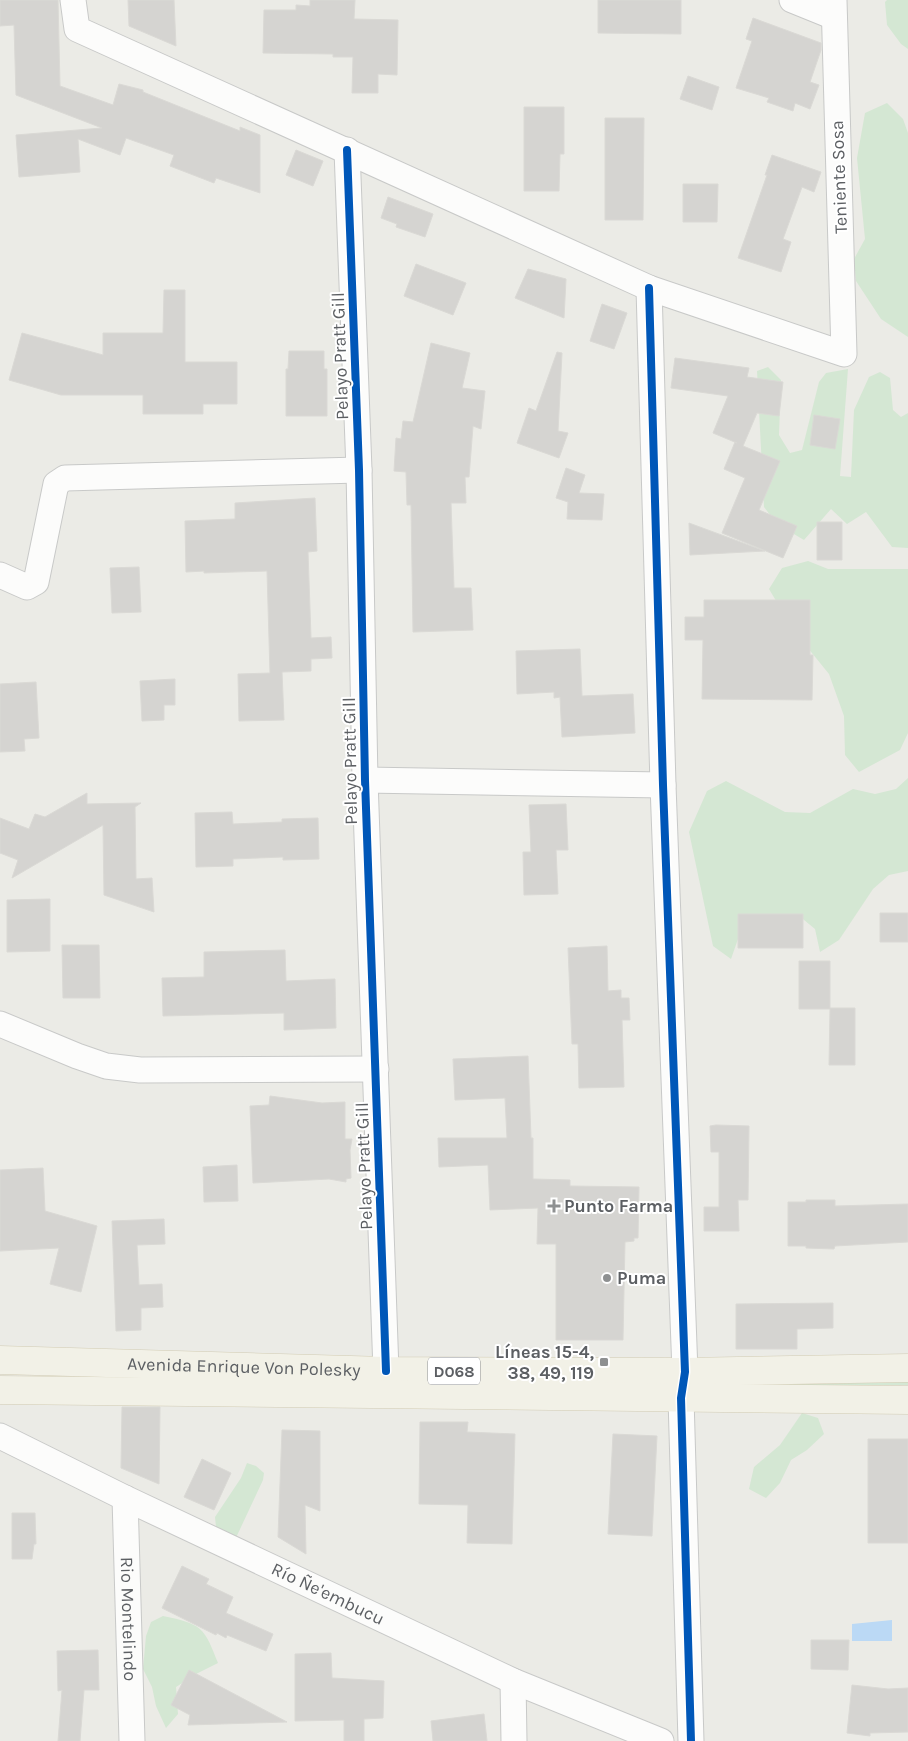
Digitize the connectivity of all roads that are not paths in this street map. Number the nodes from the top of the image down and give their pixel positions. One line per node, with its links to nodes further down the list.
1 (73, 0): 4 (street)
2 (792, 0): 3 (street)
3 (834, 9): 5 (street, Teniente Sosa)
4 (347, 150): 5 (street); 6 (street, Pelayo Pratt Gill)
5 (649, 288): 9 (street)
6 (359, 470): 7 (street); 8 (street, Pelayo Pratt Gill)
7 (0, 575)
8 (366, 780): 9 (street); 11 (street, Pelayo Pratt Gill)
9 (663, 785): 15 (street)
10 (0, 1024): 11 (street)
11 (376, 1069): 14 (street, Pelayo Pratt Gill)
12 (0, 1360): 14 (main road, Avenida Enrique Von Polesky / D068)
13 (908, 1368): 15 (main road, Avenida Enrique Von Polesky / D068)
14 (386, 1371): 15 (main road, Avenida Enrique Von Polesky / D068)
15 (684, 1372): 17 (street)
16 (0, 1390): 17 (main road, Avenida Enrique Von Polesky / D068)
17 (681, 1398): 18 (main road, Avenida Enrique Von Polesky / D068); 25 (street)
18 (908, 1400)
19 (0, 1436): 20 (street, Río Ñe'embucu)
20 (125, 1498): 21 (street, Río Ñe'embucu); 22 (street, Rio Montelindo)
21 (513, 1681): 23 (street); 24 (street, Río Ñe'embucu)
22 (132, 1741)
23 (514, 1741)
24 (661, 1741)
25 (691, 1741)

